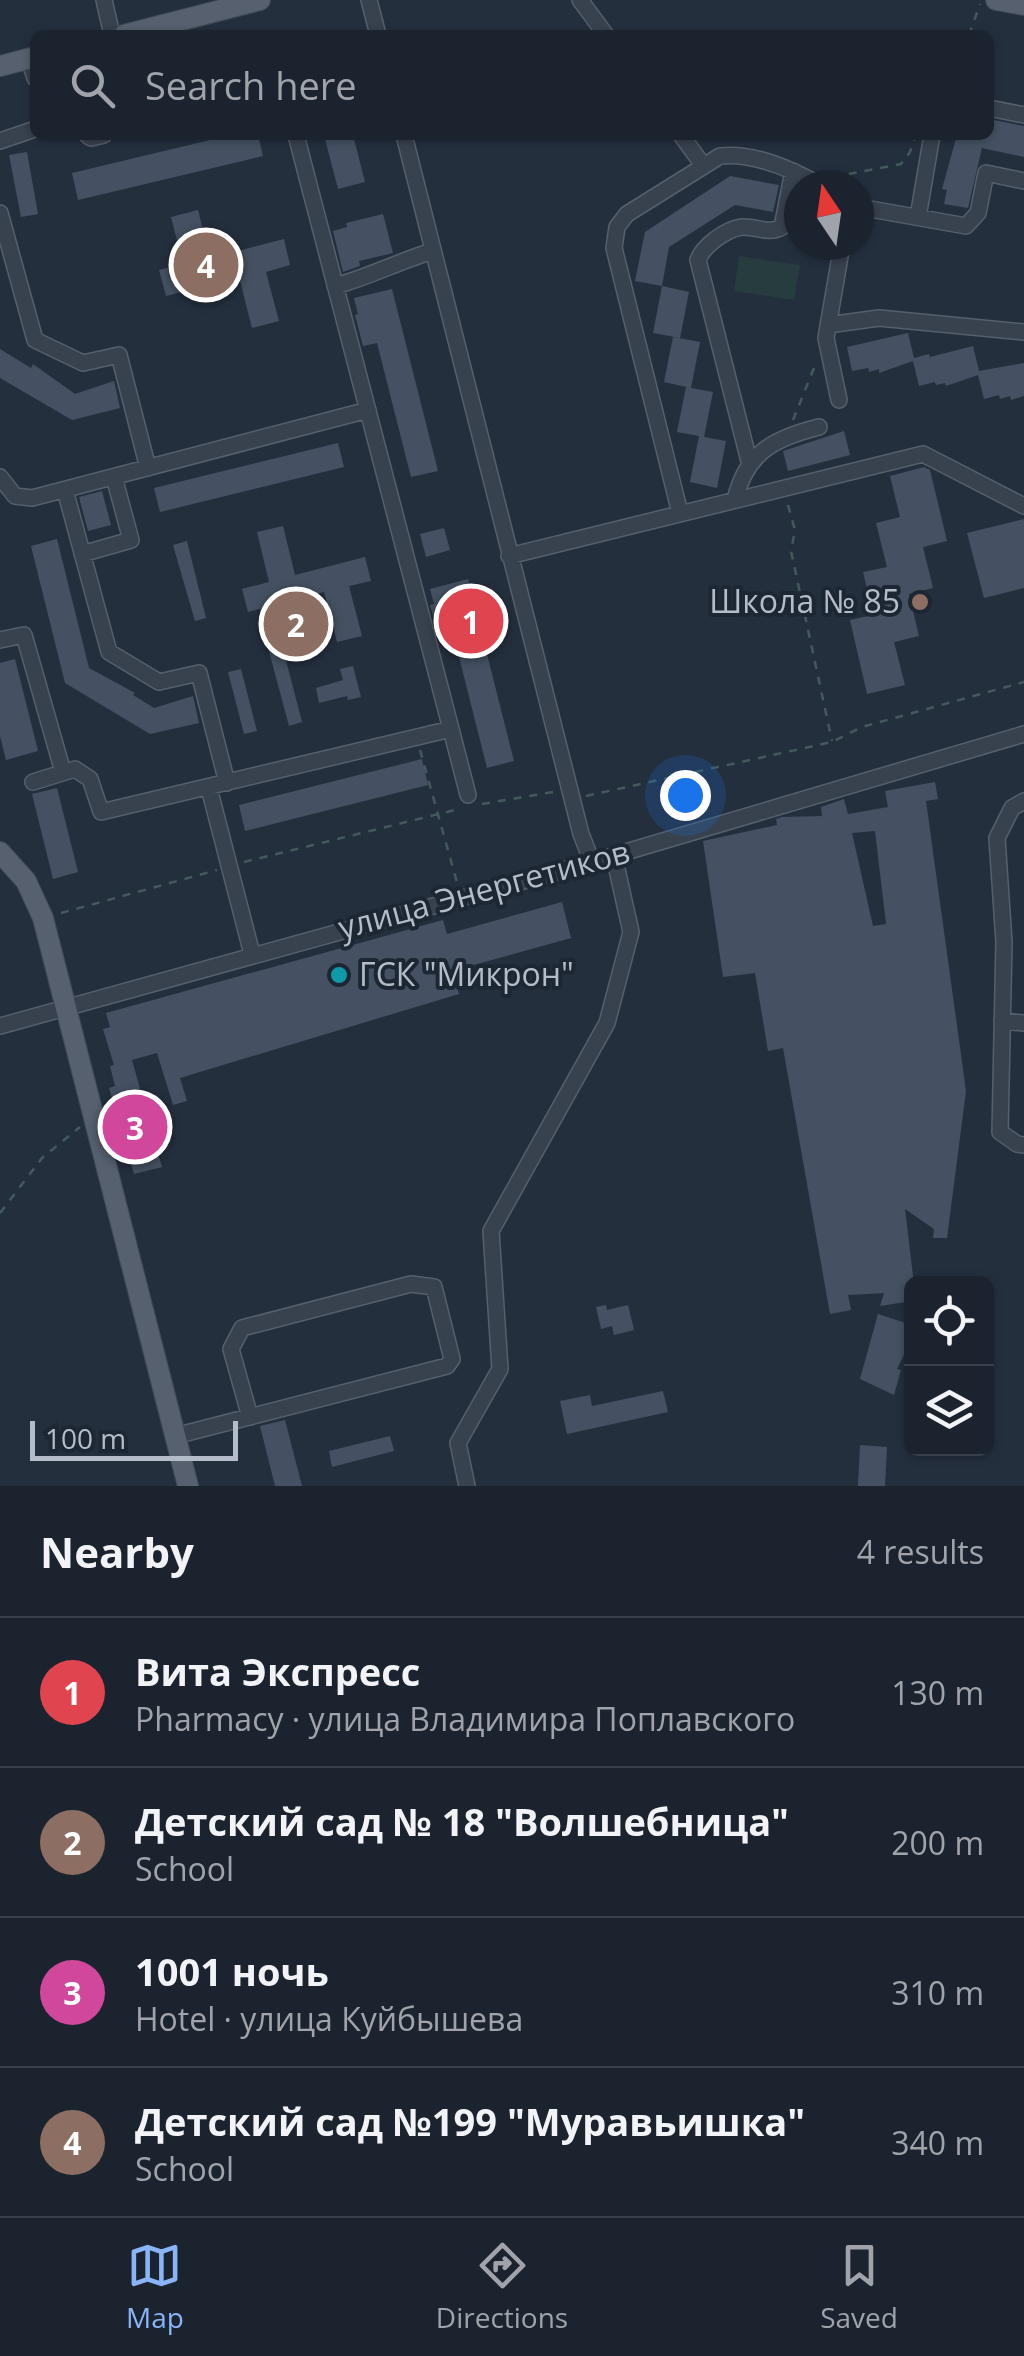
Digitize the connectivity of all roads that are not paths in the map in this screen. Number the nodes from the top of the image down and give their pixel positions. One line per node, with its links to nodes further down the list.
1 (104, 0): 5 (street)
2 (260, 0): 6 (main road)
3 (370, 0): 7 (street)
4 (580, 0): 8 (street)
5 (111, 30)
6 (143, 30)
7 (377, 30)
8 (602, 30)
9 (30, 65): 10 (main road)
10 (0, 66)
11 (994, 109): 12 (street)
12 (1024, 115)
13 (30, 131): 18 (street)
14 (297, 140): 28 (street)
15 (405, 140): 26 (street)
16 (685, 140): 19 (street)
17 (931, 140): 25 (street)
18 (0, 141)
19 (703, 165): 20 (street); 41 (street)
20 (786, 170)
21 (1024, 181): 25 (street)
22 (874, 210): 25 (street)
23 (0, 213): 35 (street)
24 (784, 217): 34 (street)
25 (918, 217)
26 (433, 251): 28 (street); 43 (street)
27 (839, 260): 29 (street)
28 (335, 286): 32 (street)
29 (827, 332): 30 (street); 31 (street)
30 (1024, 332)
31 (839, 400)
32 (368, 410): 35 (street); 45 (street)
33 (820, 427): 34 (street)
34 (750, 465): 39 (street)
35 (148, 468): 37 (street)
36 (0, 477): 38 (street)
37 (114, 477): 38 (street); 42 (street)
38 (65, 490): 42 (street)
39 (735, 500): 40 (street); 41 (street)
40 (1024, 506)
41 (680, 513): 43 (street)
42 (82, 554): 49 (street)
43 (509, 556): 55 (street)
44 (0, 640): 47 (street)
45 (451, 729): 49 (street); 51 (street)
46 (1024, 734): 54 (street, улица Энергетиков)
47 (63, 772): 48 (street); 50 (street)
48 (33, 782)
49 (227, 784): 50 (street)
50 (209, 788): 56 (street)
51 (468, 795)
52 (1024, 801): 58 (street)
53 (0, 852): 57 (main road)
54 (614, 856): 55 (street, улица Энергетиков); 65 (street)
55 (592, 862): 56 (street, улица Энергетиков)
56 (252, 954): 57 (street, улица Энергетиков)
57 (65, 1007): 60 (street, улица Энергетиков); 63 (main road)
58 (1002, 1022): 59 (street); 61 (street)
59 (1024, 1023)
60 (0, 1026)
61 (1024, 1144)
62 (250, 1417): 62 (street); 63 (street)
63 (175, 1436): 64 (main road)
64 (188, 1486)
65 (467, 1486)

